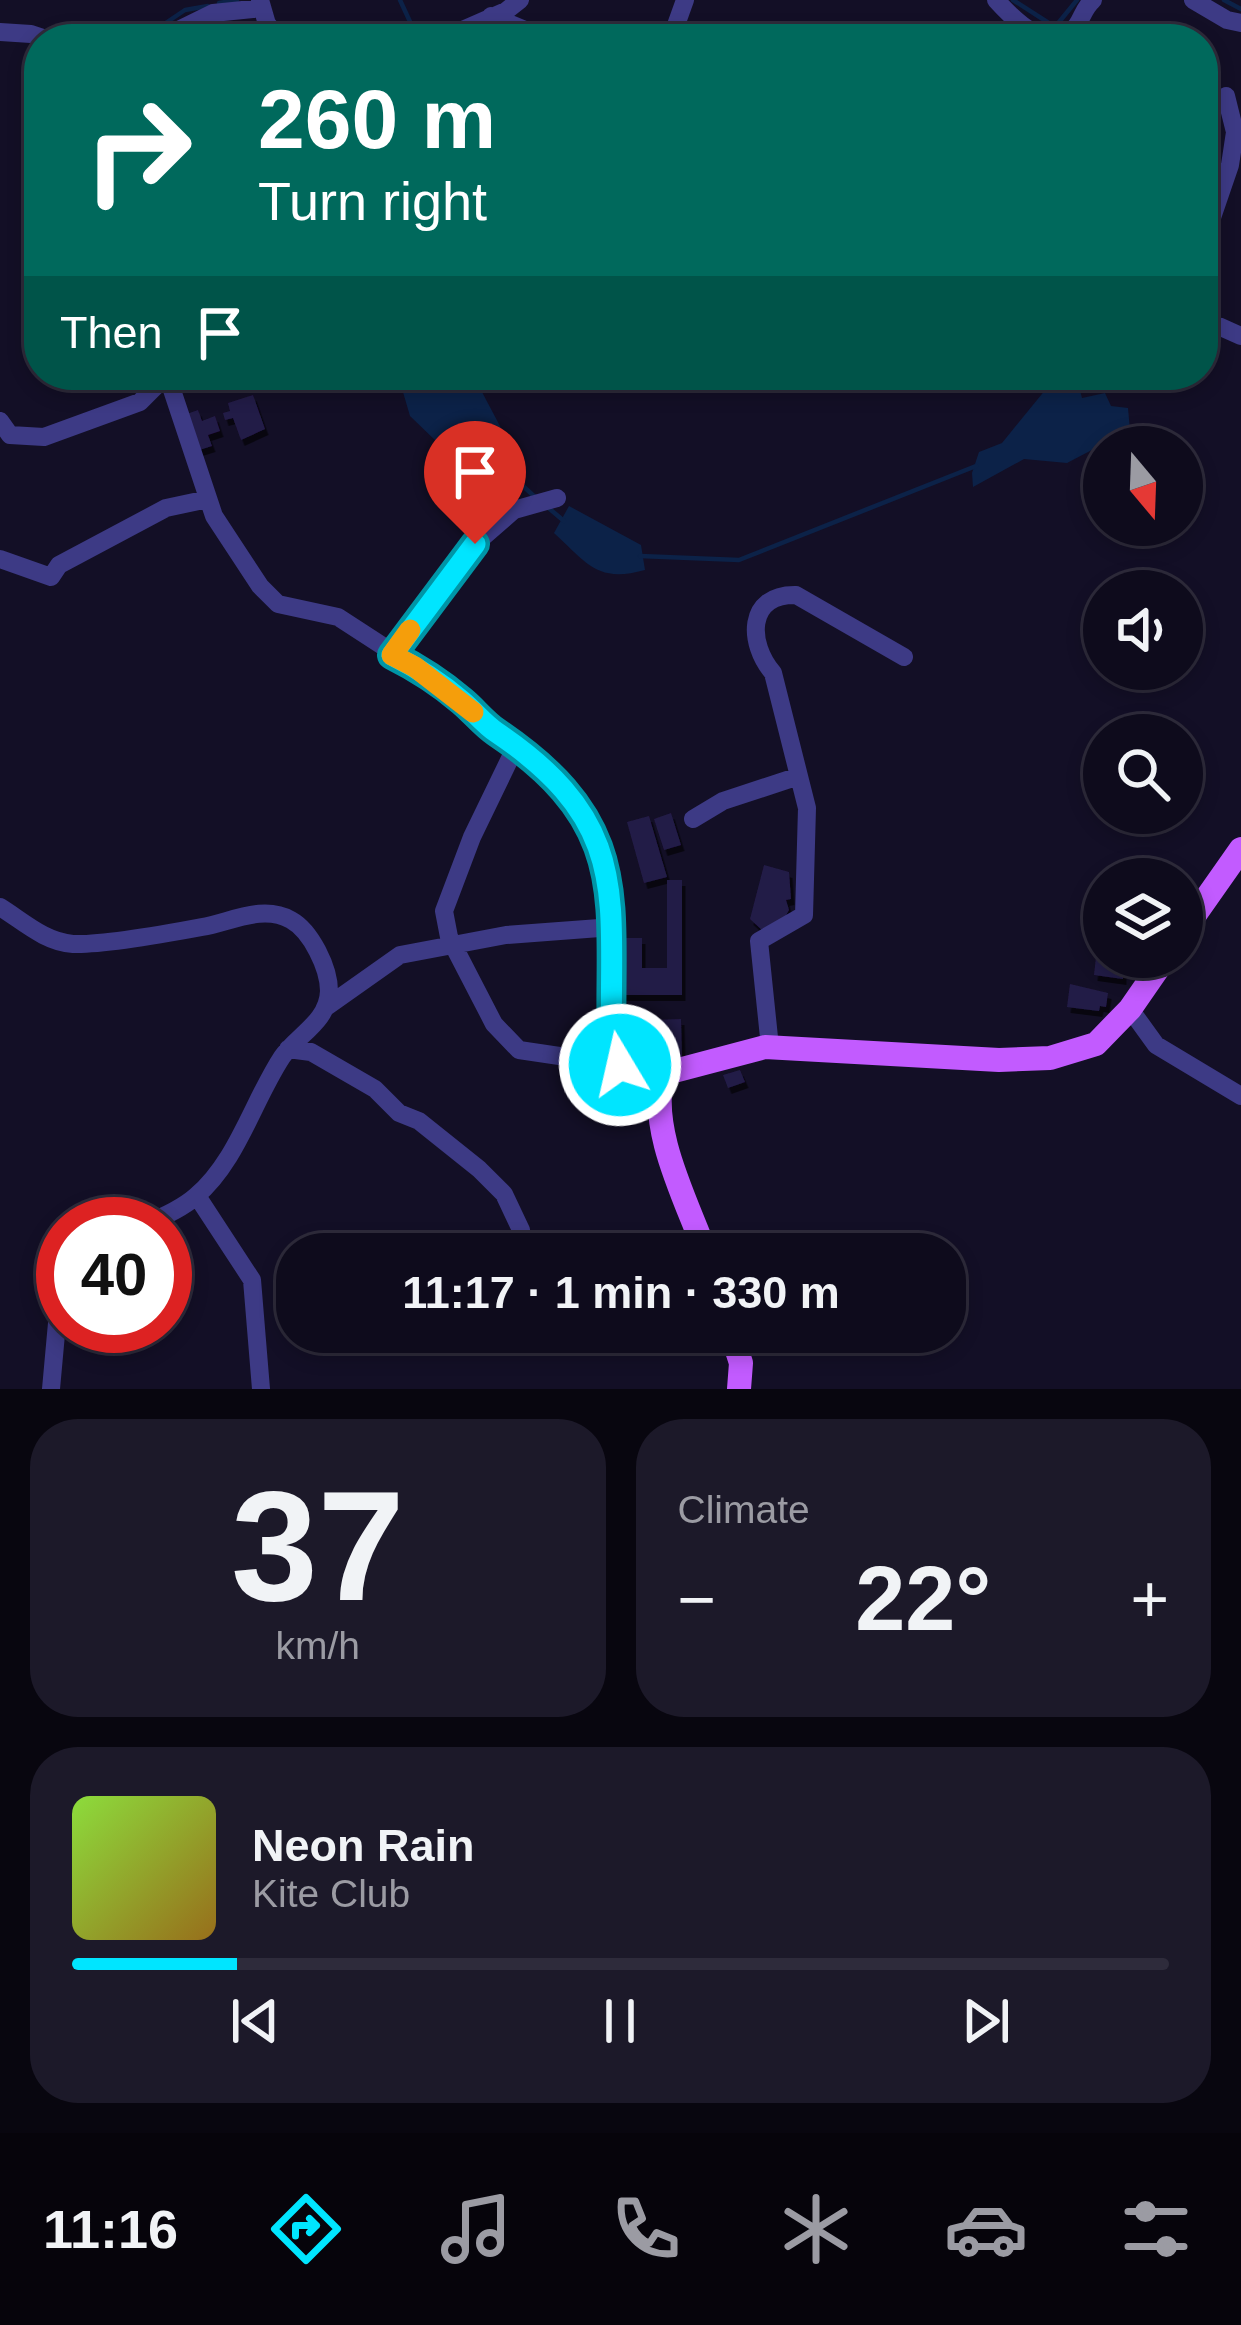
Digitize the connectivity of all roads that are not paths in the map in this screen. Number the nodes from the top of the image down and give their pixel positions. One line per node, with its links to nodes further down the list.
1 (520, 0): 5 (street)
2 (996, 0): 10 (street)
3 (1193, 0): 6 (street)
4 (261, 4): 7 (street)
5 (491, 16): 8 (street); 9 (street)
6 (1241, 23)
7 (191, 24)
8 (474, 24)
9 (510, 24)
10 (1020, 24)
11 (1226, 96): 12 (street)
12 (1218, 200)
13 (153, 390): 15 (street)
14 (172, 390): 17 (street)
15 (0, 421)
16 (557, 498): 19 (street)
17 (208, 499): 18 (street); 19 (street)
18 (0, 559)
19 (392, 655): 21 (street)
20 (904, 657): 22 (street)
21 (518, 744): 27 (street); 28 (street)
22 (799, 776): 23 (street); 32 (street)
23 (693, 819)
24 (1241, 850): 25 (main road)
25 (1203, 903)
26 (0, 908): 30 (street)
27 (613, 927): 28 (street); 34 (street)
28 (454, 947): 30 (street); 34 (street)
29 (1151, 978): 31 (main road)
30 (325, 1008): 33 (street)
31 (1130, 1009): 32 (main road); 36 (street)
32 (770, 1047): 35 (main road)
33 (288, 1049): 37 (street); 39 (street)
34 (620, 1065): 35 (street)
35 (663, 1074): 40 (main road)
36 (1241, 1096)
37 (192, 1199)
38 (200, 1199): 44 (street)
39 (521, 1233)
40 (699, 1233)
41 (54, 1353): 43 (street)
42 (738, 1353): 45 (main road)
43 (51, 1389)
44 (261, 1389)
45 (739, 1389)

